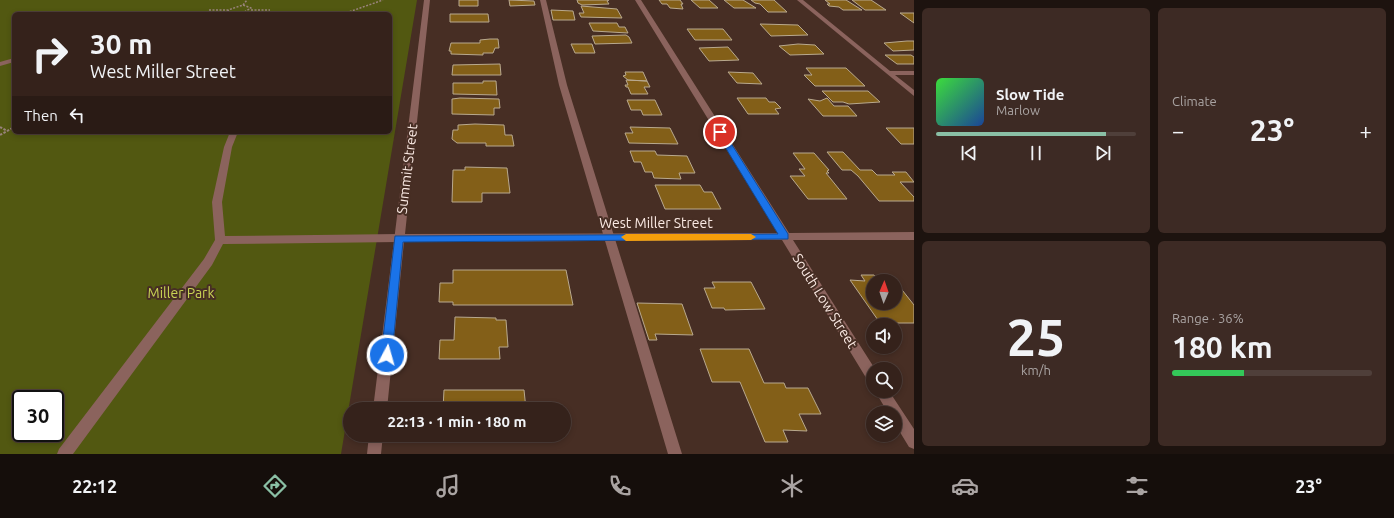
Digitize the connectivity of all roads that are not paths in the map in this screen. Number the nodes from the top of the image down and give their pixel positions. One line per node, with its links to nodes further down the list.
1 (427, 0): 14 (street, Summit Street)
2 (543, 0): 12 (street)
3 (638, 0): 13 (street, South Low Street)
4 (800, 0): 7 (street)
5 (12, 61): 6 (street)
6 (0, 64)
7 (889, 73): 8 (street); 9 (street)
8 (914, 73)
9 (914, 94)
10 (233, 134): 15 (street)
11 (914, 236): 13 (street, West Miller Street)
12 (609, 237): 13 (street, West Miller Street); 14 (street, West Miller Street); 23 (street)
13 (785, 237): 16 (street, South Low Street)
14 (399, 238): 15 (street, West Miller Street); 18 (street, Summit Street)
15 (220, 240): 21 (street)
16 (866, 366)
17 (886, 398): 20 (street)
18 (381, 402)
19 (375, 442): 22 (street)
20 (914, 442)
21 (64, 454)
22 (374, 454)
23 (675, 454)

